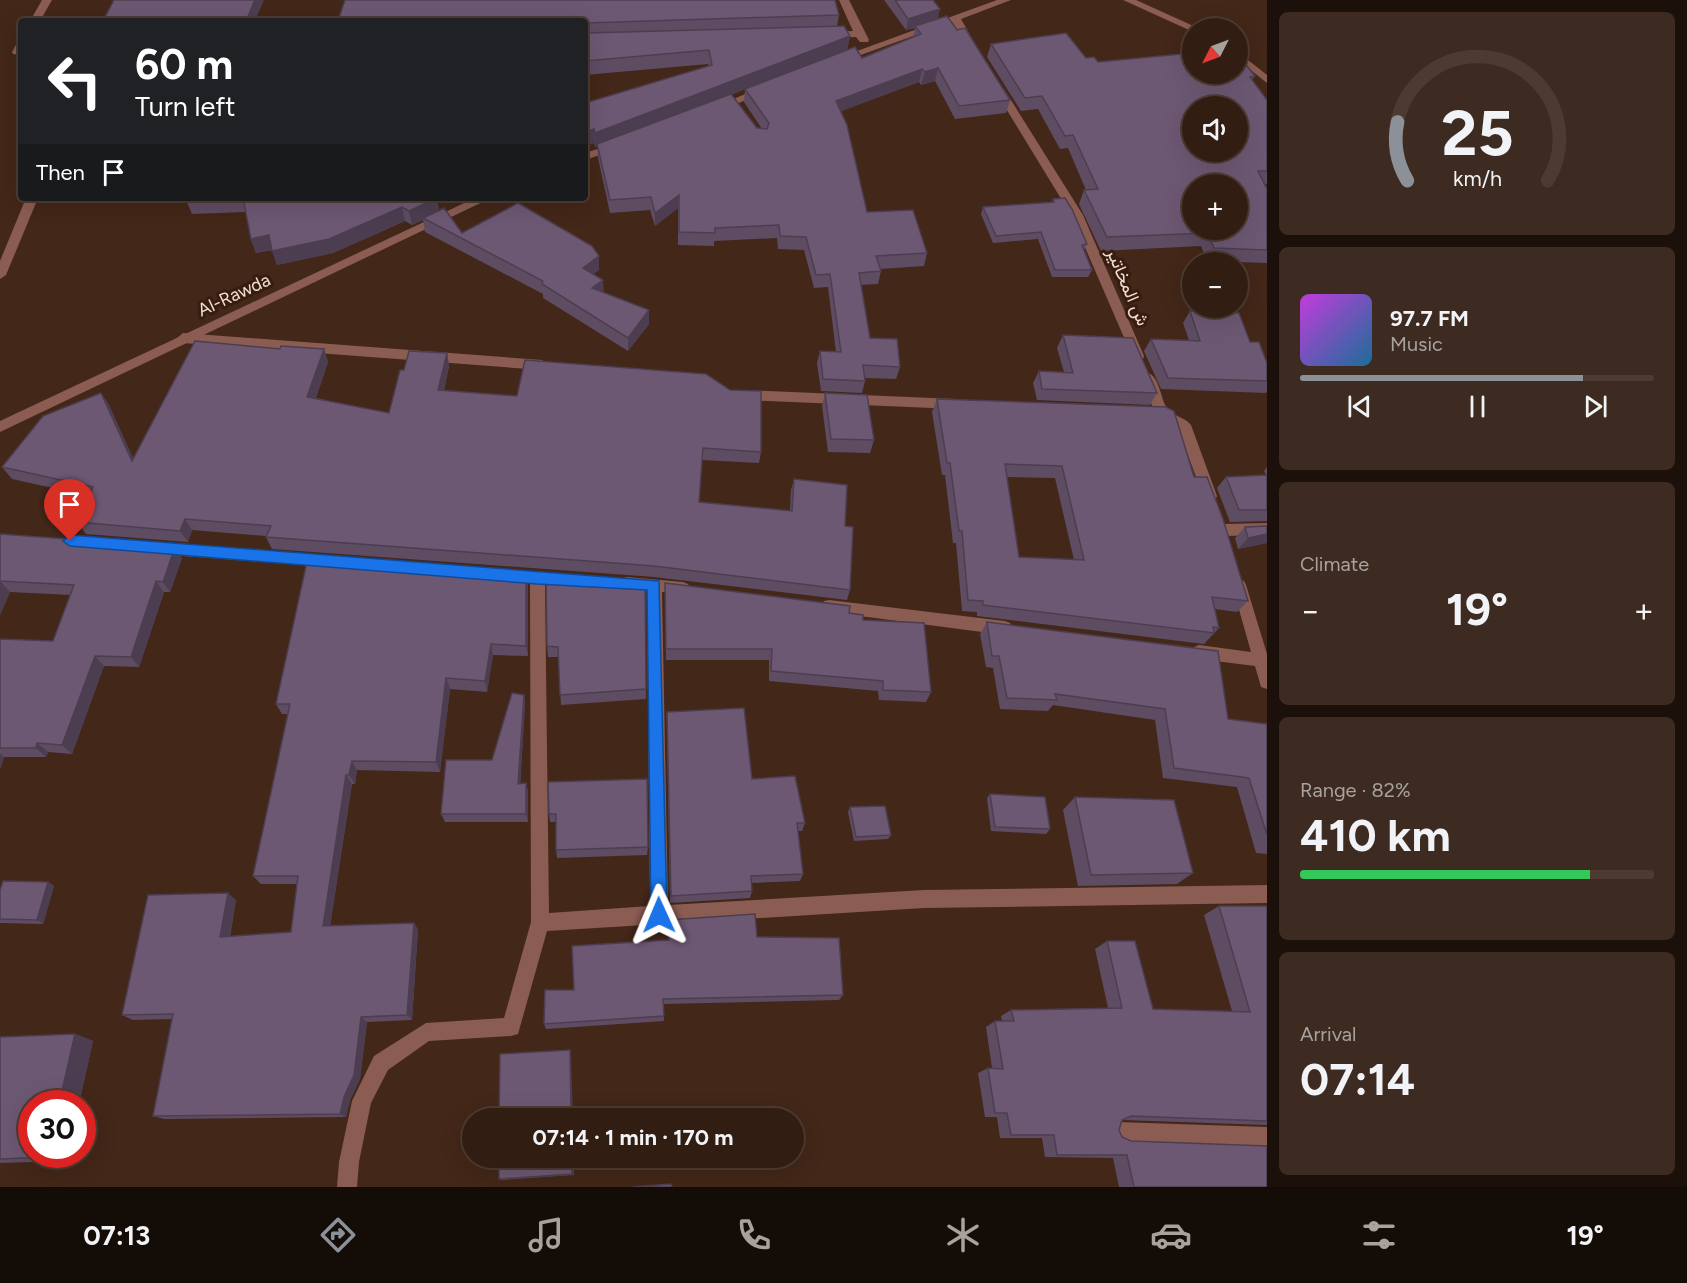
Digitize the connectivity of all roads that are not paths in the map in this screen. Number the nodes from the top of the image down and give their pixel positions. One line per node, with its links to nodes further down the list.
1 (46, 0): 5 (street)
2 (844, 0): 8 (street)
3 (1006, 0): 6 (street)
4 (1128, 0): 7 (street)
5 (37, 18)
6 (956, 20): 10 (street); 11 (street)
7 (1182, 24)
8 (859, 34): 9 (street); 10 (street)
9 (811, 36)
10 (871, 46): 12 (street)
11 (980, 59)
12 (829, 63)
13 (1248, 64): 15 (street)
14 (992, 78): 28 (street, ش المخاتير)
15 (1267, 80)
16 (776, 85): 17 (street)
17 (702, 113)
18 (627, 141): 19 (street)
19 (588, 156)
20 (32, 201): 22 (street)
21 (479, 201): 23 (street, Al-Rawda)
22 (0, 275)
23 (183, 338): 24 (street); 27 (street, Al-Rawda)
24 (552, 366)
25 (729, 395): 26 (street)
26 (975, 405)
27 (0, 427)
28 (1267, 529)
29 (143, 546): 30 (street)
30 (346, 563)
31 (1236, 573): 41 (street)
32 (490, 574): 33 (street)
33 (537, 578): 34 (street); 45 (street)
34 (584, 581)
35 (608, 582): 36 (street)
36 (654, 585): 37 (street); 44 (street)
37 (701, 591)
38 (818, 605): 39 (street)
39 (1016, 630)
40 (1180, 650): 41 (street)
41 (1264, 660): 42 (street)
42 (1267, 682)
43 (1267, 894): 44 (street)
44 (659, 915): 45 (street)
45 (540, 922): 48 (street)
46 (1117, 1132): 47 (street)
47 (1267, 1137)
48 (347, 1187)

